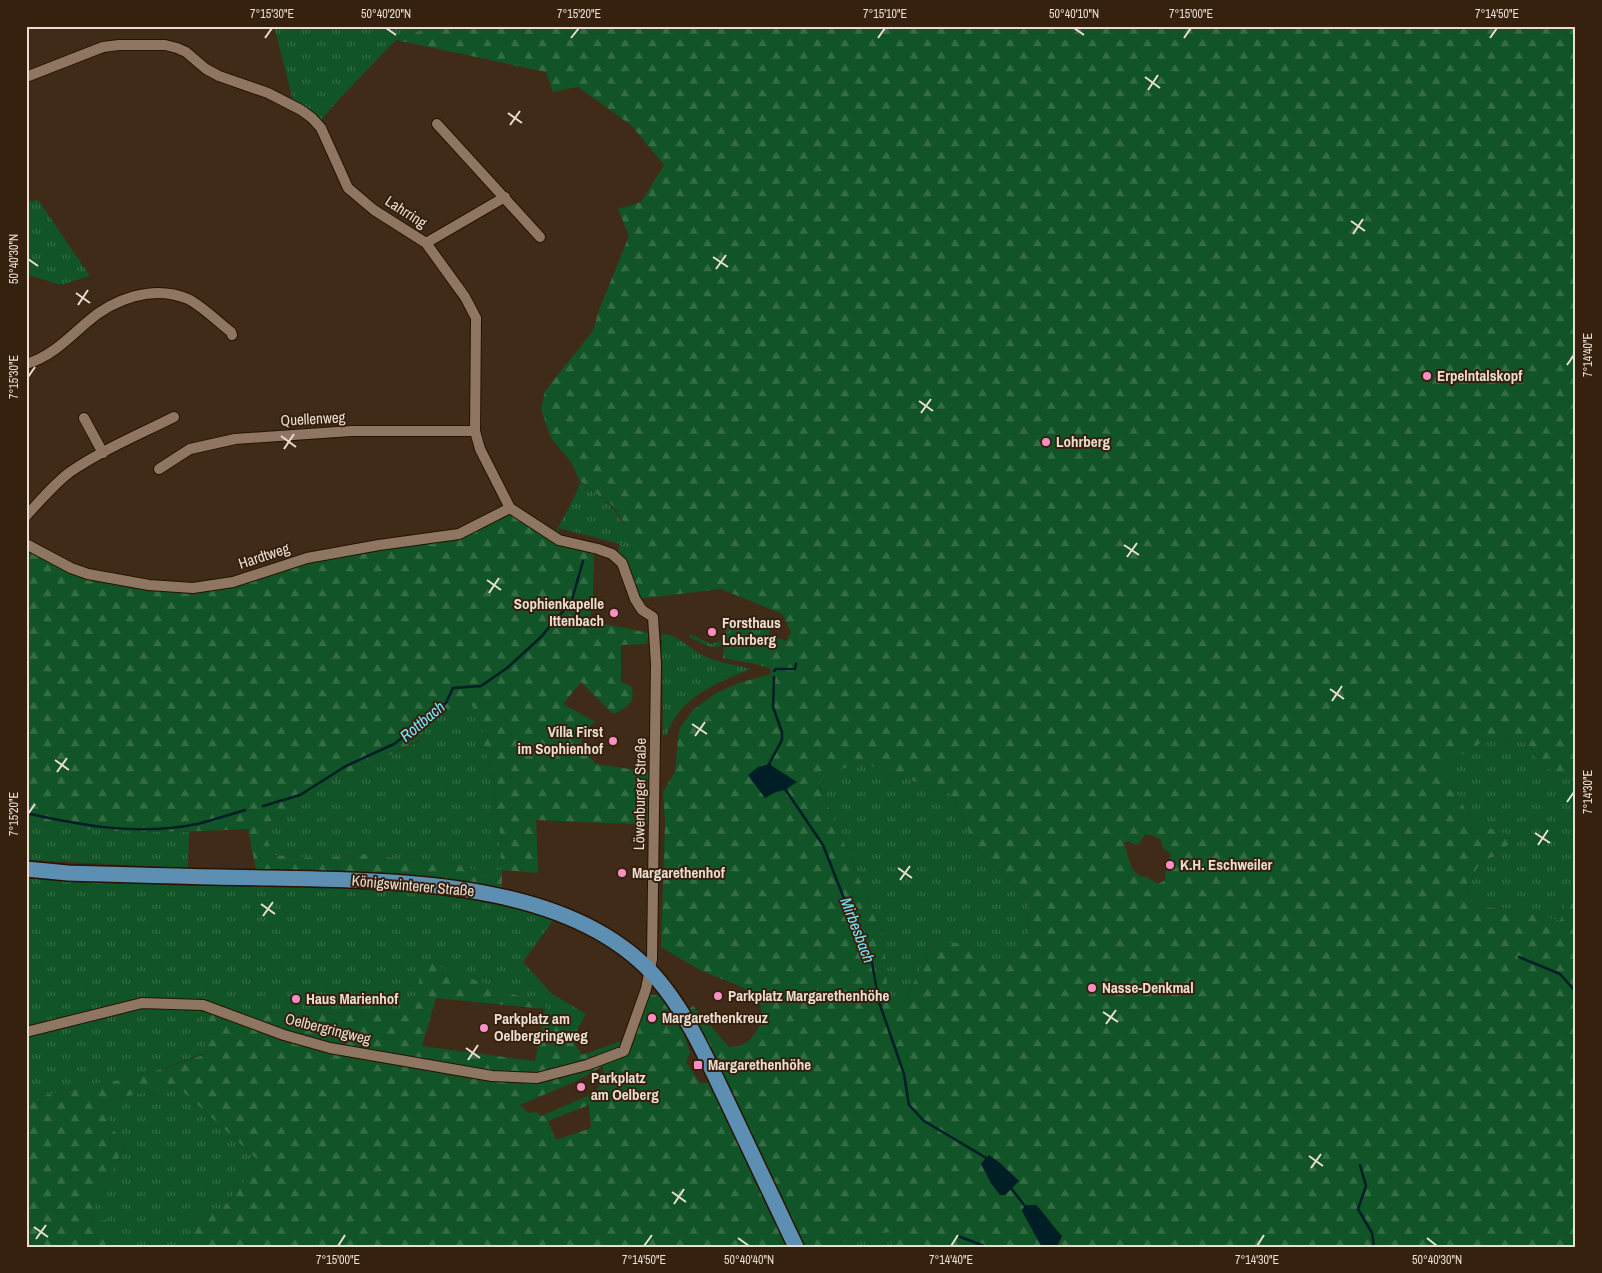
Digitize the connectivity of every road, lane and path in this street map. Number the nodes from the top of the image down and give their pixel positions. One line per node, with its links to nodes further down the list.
1 (26, 77): 5 (street, Lahrring)
2 (437, 124): 3 (street)
3 (505, 197): 4 (street); 5 (street)
4 (540, 236)
5 (426, 243): 10 (street, Lahrring)
6 (232, 335): 7 (street)
7 (26, 364)
8 (174, 417): 11 (street)
9 (84, 418): 11 (street)
10 (475, 431): 12 (street, Quellenweg); 13 (street, Lahrring)
11 (104, 452): 14 (street)
12 (160, 469)
13 (510, 508): 15 (street, Hardtweg); 16 (street, Lahrring)
14 (26, 516)
15 (26, 544)
16 (653, 617): 18 (street, Löwenburger Straße)
17 (26, 869): 18 (main road, Königswinterer Straße)
18 (650, 971): 20 (street, Löwenburger Straße); 21 (main road, Königswinterer Straße)
19 (26, 1032): 20 (street, Oelbergringweg)
20 (624, 1051)
21 (796, 1247)

